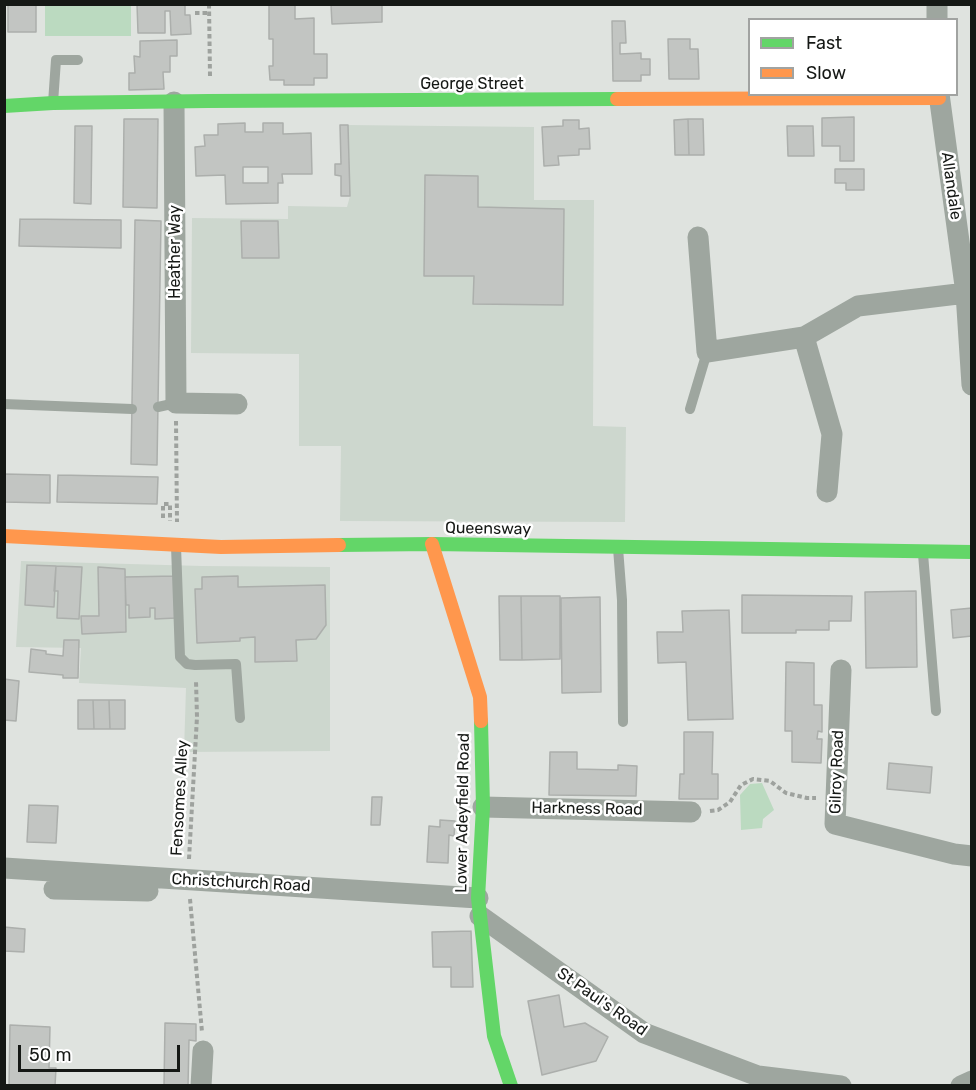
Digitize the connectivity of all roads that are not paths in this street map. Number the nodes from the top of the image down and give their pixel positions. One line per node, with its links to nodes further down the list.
1 (78, 60): 4 (lane)
2 (939, 96): 3 (street, George Street); 7 (street, Allandale)
3 (174, 102): 4 (street, George Street); 12 (street, Heather Way)
4 (53, 103): 5 (street, George Street)
5 (4, 106)
6 (698, 237): 9 (street)
7 (966, 293): 8 (street); 10 (street, Allandale)
8 (804, 337): 9 (street); 15 (street)
9 (707, 352): 14 (lane)
10 (972, 385)
11 (4, 404): 13 (lane)
12 (237, 404)
13 (132, 409)
14 (690, 409)
15 (827, 492)
16 (4, 536): 18 (street, Queensway)
17 (432, 544): 18 (street, Queensway); 19 (street, Queensway); 26 (street, Lower Adeyfield Road)
18 (176, 545): 24 (lane)
19 (618, 548): 20 (street, Queensway); 25 (lane)
20 (922, 550): 21 (street, Queensway); 23 (lane)
21 (972, 552)
22 (841, 670): 28 (street, Gilroy Road)
23 (936, 711)
24 (240, 718)
25 (623, 722)
26 (483, 807): 27 (street, Harkness Road); 32 (street, Lower Adeyfield Road)
27 (691, 812)
28 (963, 855)
29 (4, 868): 30 (street, Christchurch Road)
30 (167, 879): 31 (street); 32 (street, Christchurch Road)
31 (54, 889)
32 (479, 907): 36 (street, Lower Adeyfield Road); 37 (street, St Paul's Road)
33 (203, 1051): 35 (street)
34 (972, 1081): 38 (street)
35 (201, 1086)
36 (511, 1086)
37 (842, 1086)
38 (961, 1086)

